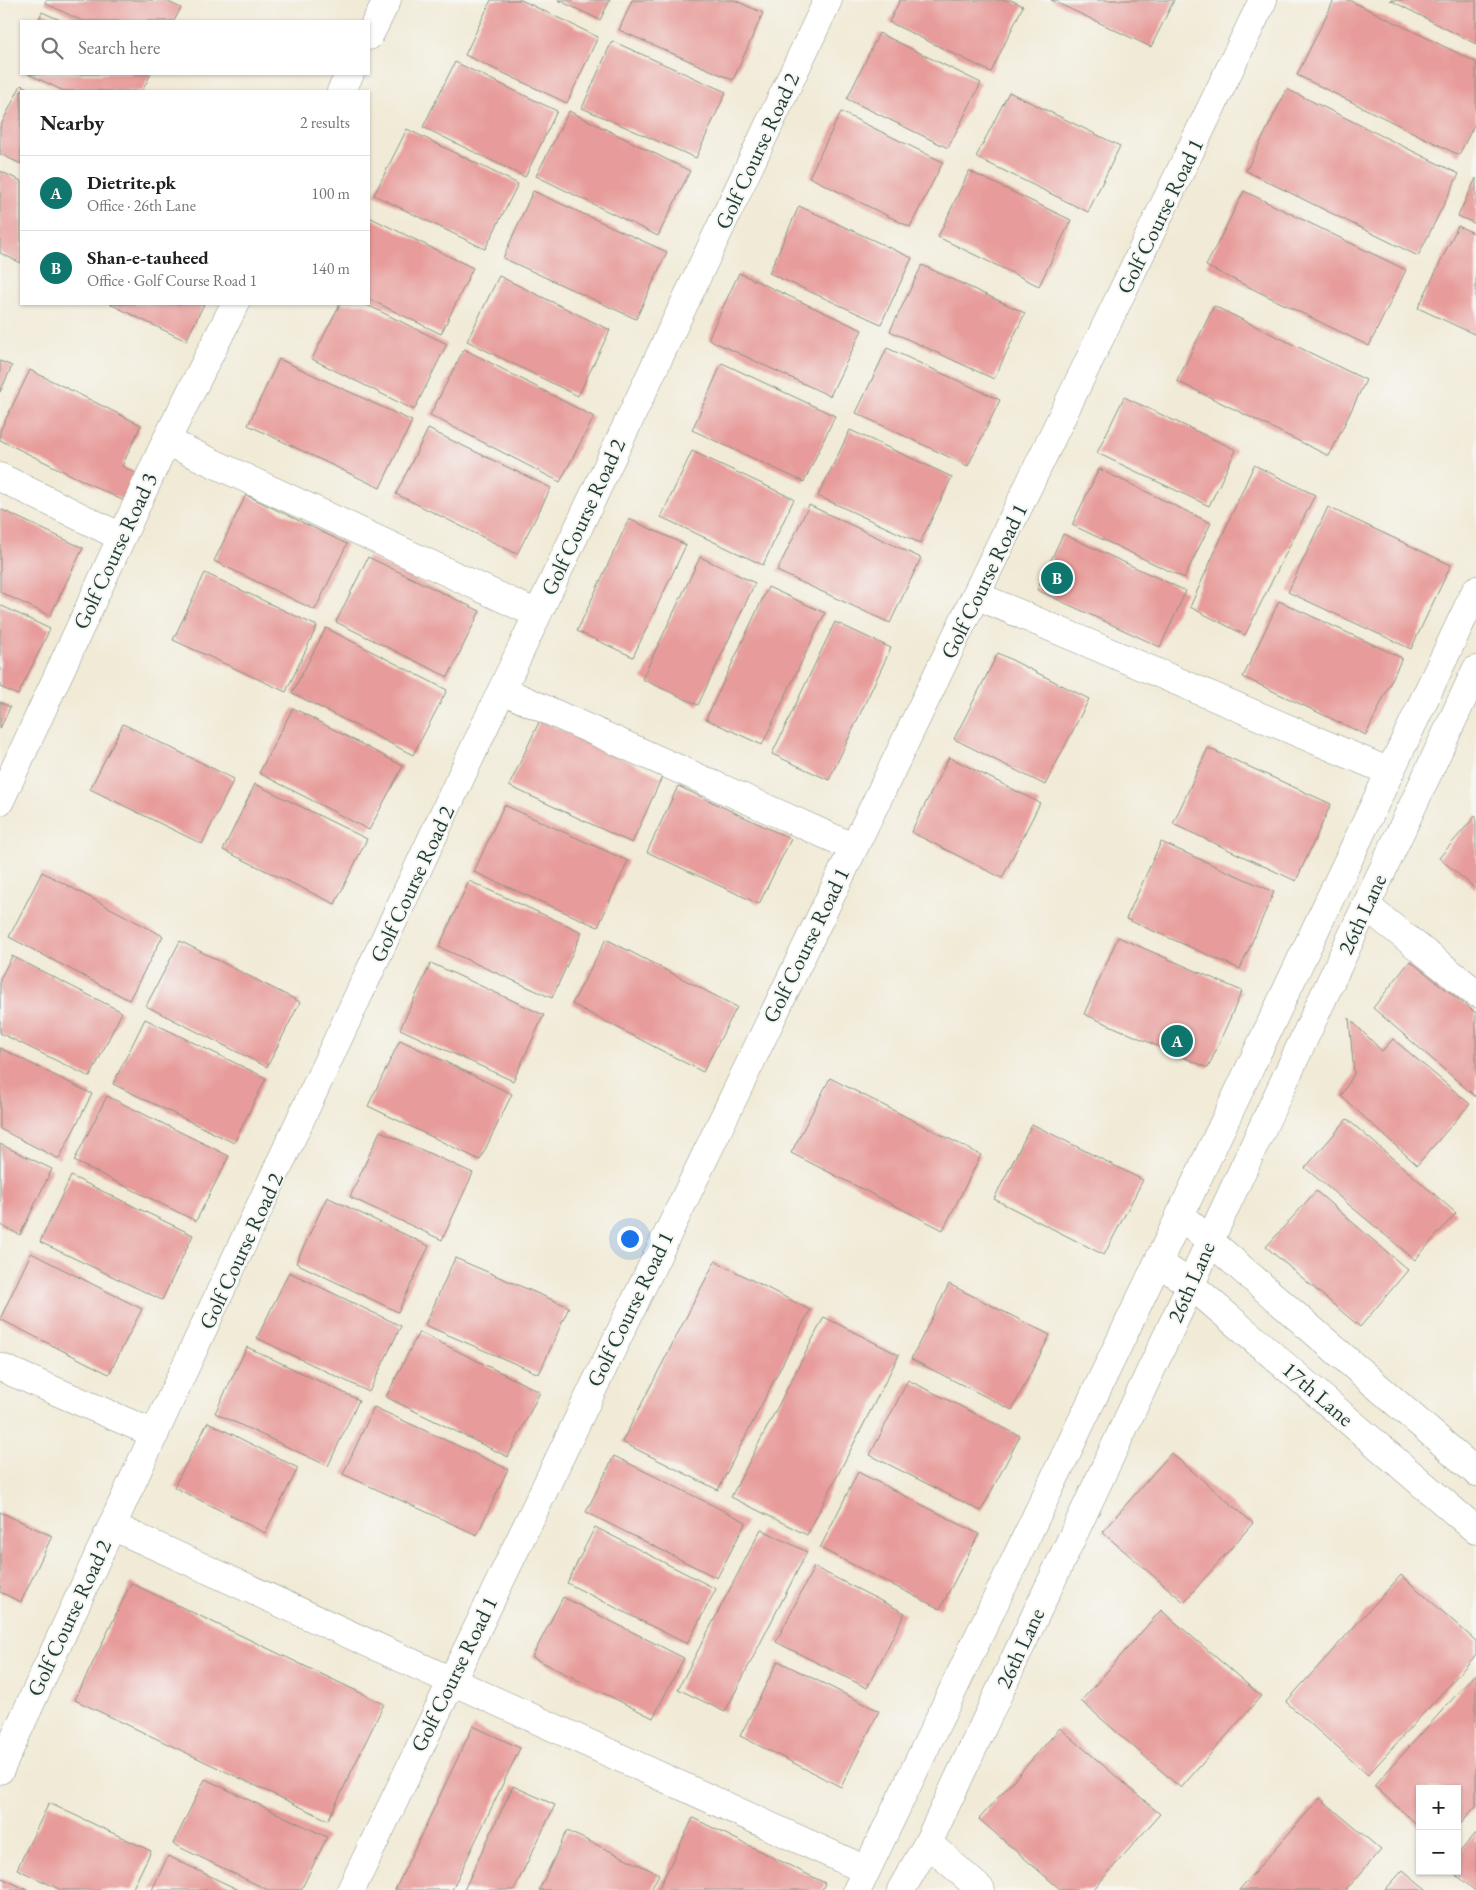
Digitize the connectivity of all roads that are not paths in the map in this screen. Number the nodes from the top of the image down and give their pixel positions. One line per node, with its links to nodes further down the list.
1 (387, 0): 4 (street)
2 (828, 0): 13 (street, Golf Course Road 2)
3 (1263, 0): 12 (street, Golf Course Road 1)
4 (370, 34)
5 (349, 75): 6 (street)
6 (342, 90)
7 (234, 305): 8 (street, Golf Course Road 3)
8 (166, 441): 10 (street, Golf Course Road 3); 13 (street)
9 (0, 478): 10 (street)
10 (121, 537): 17 (street, Golf Course Road 3)
11 (1476, 590): 16 (street)
12 (978, 596): 16 (street); 18 (street, Golf Course Road 1)
13 (537, 614): 15 (street, Golf Course Road 2)
14 (1476, 670): 19 (street, 26th Lane)
15 (502, 690): 18 (street); 26 (street, Golf Course Road 2)
16 (1390, 772): 21 (street)
17 (0, 801)
18 (853, 847): 30 (street, Golf Course Road 1)
19 (1366, 906): 20 (street); 22 (street, 26th Lane)
20 (1476, 993)
21 (1180, 1215): 22 (street, 17th Lane); 23 (street)
22 (1210, 1240): 24 (street, 26th Lane); 27 (street, 17th Lane)
23 (1158, 1262): 24 (street, 17th Lane); 33 (street)
24 (1191, 1285): 29 (street, 17th Lane); 32 (street, 26th Lane)
25 (0, 1367): 26 (street)
26 (156, 1434): 28 (street, Golf Course Road 2)
27 (1476, 1472)
28 (112, 1526): 30 (street); 31 (street, Golf Course Road 2)
29 (1476, 1530)
30 (451, 1682): 33 (street); 34 (street, Golf Course Road 1)
31 (0, 1770)
32 (928, 1843): 35 (street, 26th Lane); 36 (street)
33 (861, 1880)
34 (351, 1890)
35 (901, 1890)
36 (981, 1890)

